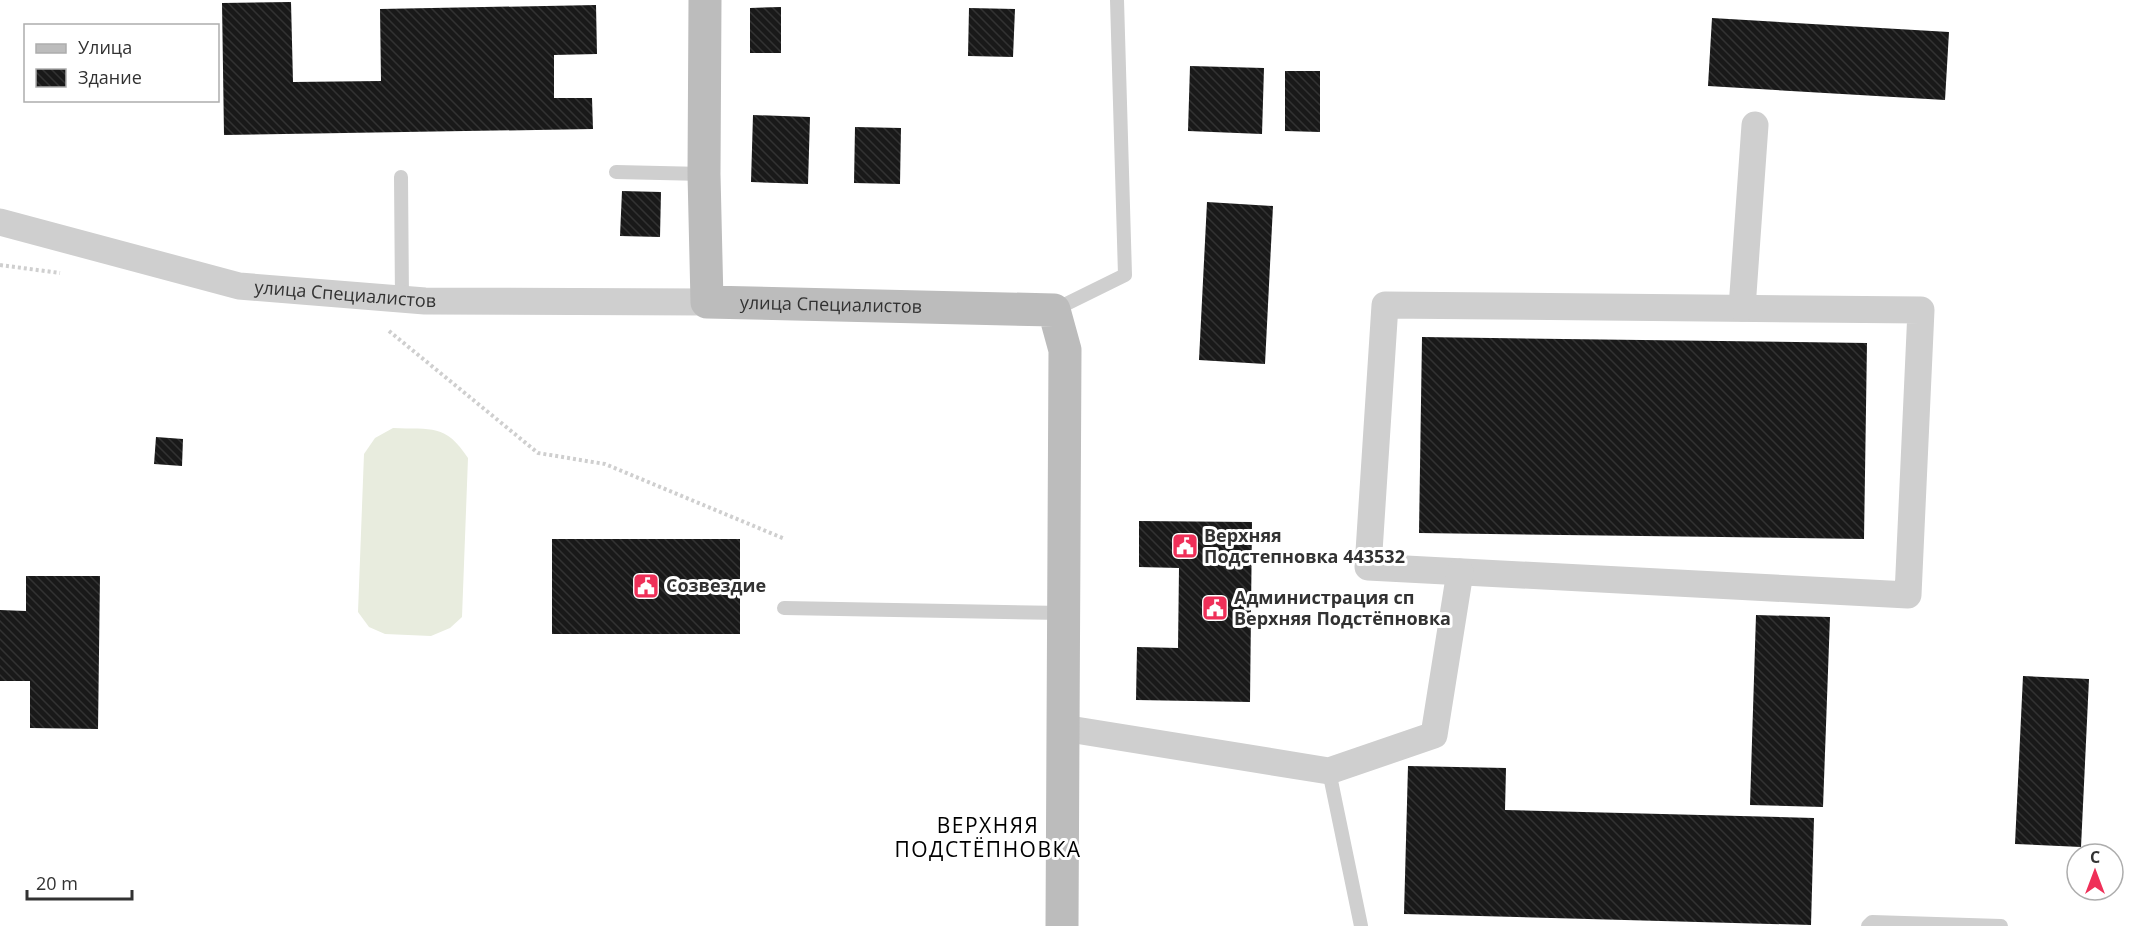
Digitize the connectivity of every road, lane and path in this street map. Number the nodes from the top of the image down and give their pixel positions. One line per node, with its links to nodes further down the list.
1 (705, 0): 5 (street)
2 (1117, 0): 13 (lane)
3 (1755, 125): 12 (street)
4 (616, 172): 5 (lane)
5 (704, 174): 11 (street)
6 (401, 177): 10 (lane)
7 (0, 222): 10 (street, улица Специалистов)
8 (0, 265): 9 (path)
9 (70, 275)
10 (402, 299): 11 (street, улица Специалистов)
11 (707, 302): 13 (street, улица Специалистов)
12 (1742, 308): 16 (street); 16 (street)
13 (1054, 310): 18 (street)
14 (381, 324): 15 (path)
15 (785, 539)
16 (1460, 572): 20 (street)
17 (784, 608): 18 (lane)
18 (1064, 613): 19 (street)
19 (1063, 728): 20 (street); 21 (street)
20 (1329, 771): 22 (lane)
21 (1062, 926)
22 (1361, 926)
23 (1868, 926): 24 (lane)
24 (2001, 926)

